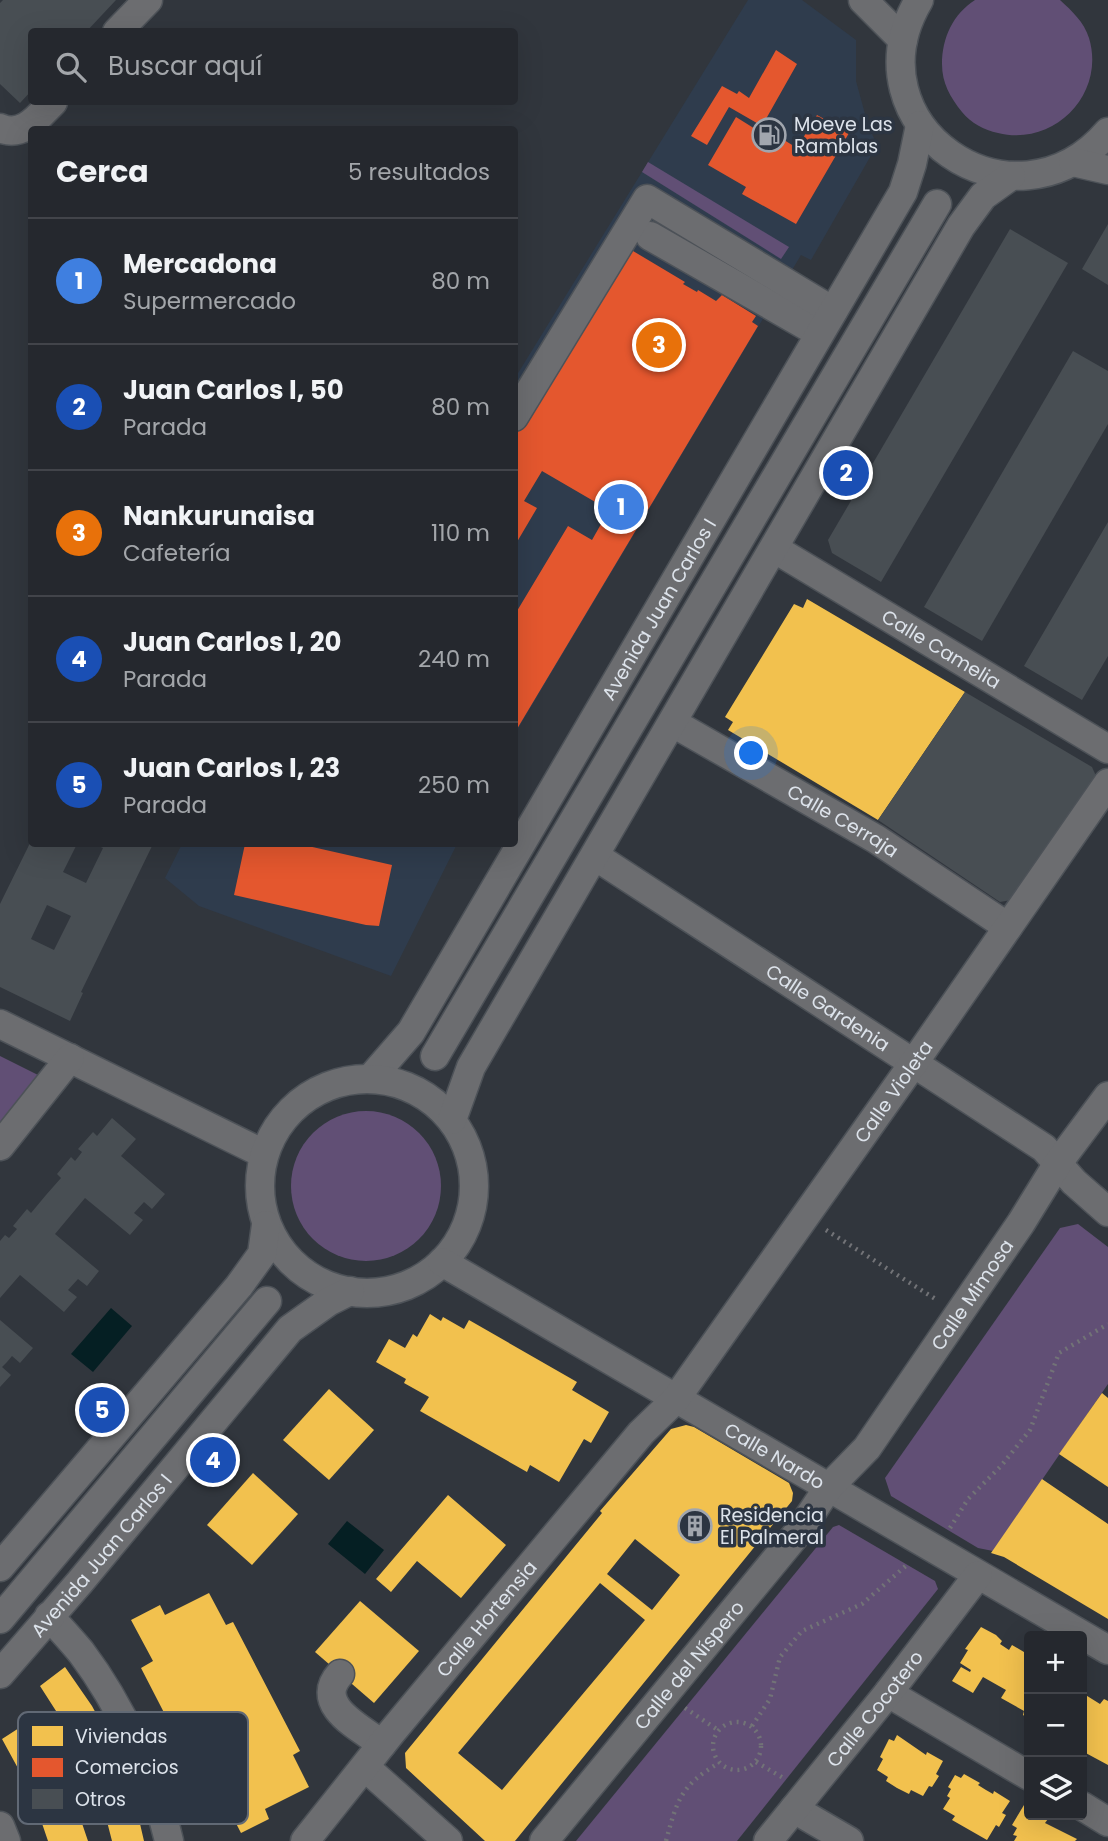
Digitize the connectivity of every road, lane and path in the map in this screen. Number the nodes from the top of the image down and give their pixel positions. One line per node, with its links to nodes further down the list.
1 (148, 0): 4 (street)
2 (863, 0): 5 (street)
3 (919, 0): 5 (street)
4 (121, 28)
5 (903, 40): 7 (street)
6 (49, 105): 8 (street)
7 (920, 125): 14 (street); 17 (street, Avenida Juan Carlos I)
8 (31, 126)
9 (28, 127): 10 (street)
10 (0, 128)
11 (1108, 132): 12 (street)
12 (1073, 162): 13 (street); 14 (street)
13 (1108, 170)
14 (1011, 176): 19 (street)
15 (937, 204): 26 (street, Avenida Juan Carlos I)
16 (650, 236): 17 (street)
17 (826, 322): 18 (street); 29 (street, Avenida Juan Carlos I)
18 (518, 410)
19 (775, 549): 20 (street); 21 (street, Calle Camelia)
20 (673, 723): 23 (street); 24 (street, Calle Cerraja)
21 (1108, 749)
22 (1108, 783): 24 (street, Calle Violeta)
23 (596, 856): 28 (street, Calle Gardenia); 31 (street)
24 (1008, 927): 28 (street, Calle Violeta)
25 (0, 1024): 27 (street)
26 (435, 1056)
27 (70, 1058): 32 (street); 33 (street)
28 (913, 1064): 34 (street, Calle Gardenia); 36 (street, Calle Violeta)
29 (371, 1079): 31 (street); 33 (street)
30 (1108, 1096): 34 (street, Calle Mimosa)
31 (452, 1120): 38 (street)
32 (0, 1146)
33 (264, 1154): 37 (street)
34 (1058, 1163): 35 (street, Calle Gardenia); 41 (street, Calle Mimosa)
35 (1108, 1212)
36 (805, 1216): 41 (path); 43 (street, Calle Violeta)
37 (266, 1224): 39 (street); 47 (street)
38 (442, 1262): 39 (street); 43 (street, Calle Nardo)
39 (350, 1292): 49 (street, Avenida Juan Carlos I)
40 (267, 1301): 50 (street, Avenida Juan Carlos I)
41 (958, 1314): 44 (street, Calle Mimosa)
42 (1108, 1324): 45 (path)
43 (675, 1400): 44 (street, Calle Nardo); 59 (street, Calle Hortensia)
44 (828, 1488): 48 (street, Calle Nardo); 72 (street, Calle del Níspero)
45 (945, 1536)
46 (912, 1557): 57 (path)
47 (0, 1567)
48 (978, 1575): 51 (street, Calle Nardo); 54 (street, Calle Cocotero)
49 (49, 1616): 52 (street, Avenida Juan Carlos I); 56 (street)
50 (0, 1619)
51 (1108, 1650)
52 (0, 1674)
53 (340, 1674): 59 (street)
54 (888, 1693): 63 (street); 65 (street, Calle Cocotero)
55 (685, 1708): 58 (path)
56 (118, 1712)
57 (752, 1726): 58 (path); 60 (path)
58 (718, 1730): 61 (path)
59 (382, 1744): 62 (street, Calle Hortensia)
60 (756, 1762): 61 (path); 64 (path)
61 (719, 1763): 73 (path)
62 (365, 1767): 70 (street, Calle Hortensia); 71 (street)
63 (1024, 1773)
64 (786, 1780)
65 (794, 1809): 74 (street, Calle Cocotero); 75 (street)
66 (1087, 1809): 67 (street)
67 (1108, 1822)
68 (0, 1826): 69 (street)
69 (6, 1841)
70 (304, 1841)
71 (448, 1841)
72 (544, 1841)
73 (666, 1841)
74 (768, 1841)
75 (849, 1841)

